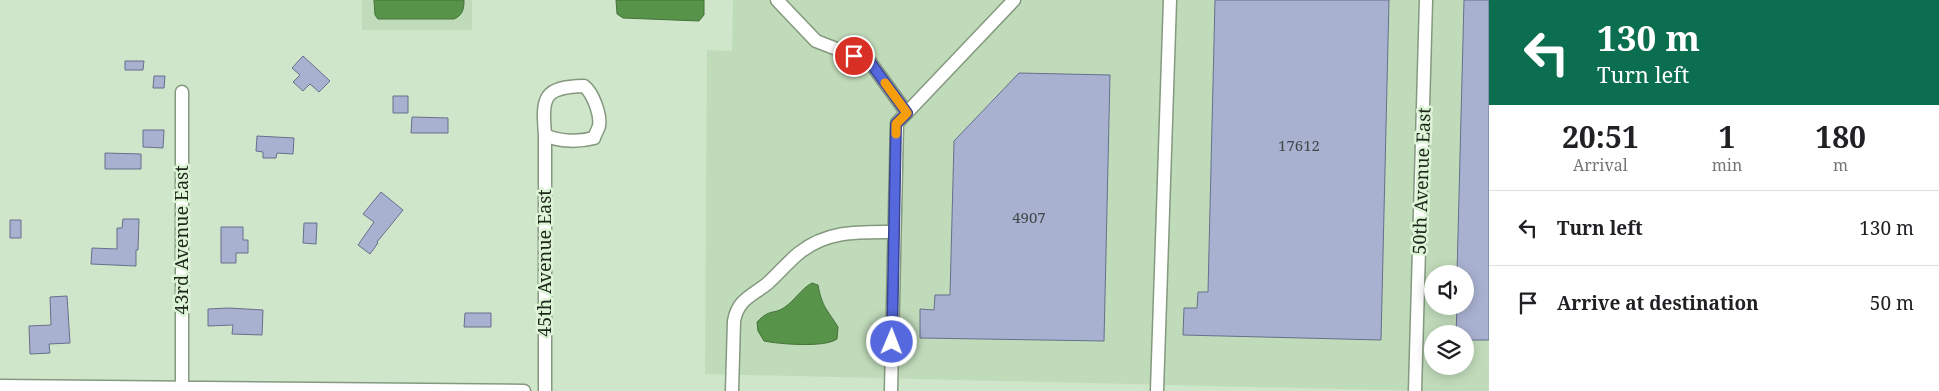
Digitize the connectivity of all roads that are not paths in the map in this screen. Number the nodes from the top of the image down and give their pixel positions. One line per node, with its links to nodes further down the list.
1 (777, 0): 6 (street)
2 (1014, 0): 6 (street)
3 (1170, 0): 18 (street)
4 (1426, 0): 19 (street, 50th Avenue East)
5 (182, 92): 10 (street, 43rd Avenue East)
6 (907, 113): 8 (street)
7 (545, 135): 7 (street); 15 (street, 45th Avenue East)
8 (894, 232): 16 (street); 17 (street)
9 (0, 386): 11 (street)
10 (182, 388): 11 (street); 12 (street)
11 (80, 389)
12 (240, 390): 13 (street)
13 (494, 391): 14 (street)
14 (524, 391)
15 (545, 391)
16 (732, 391)
17 (891, 391)
18 (1157, 391)
19 (1415, 391)

